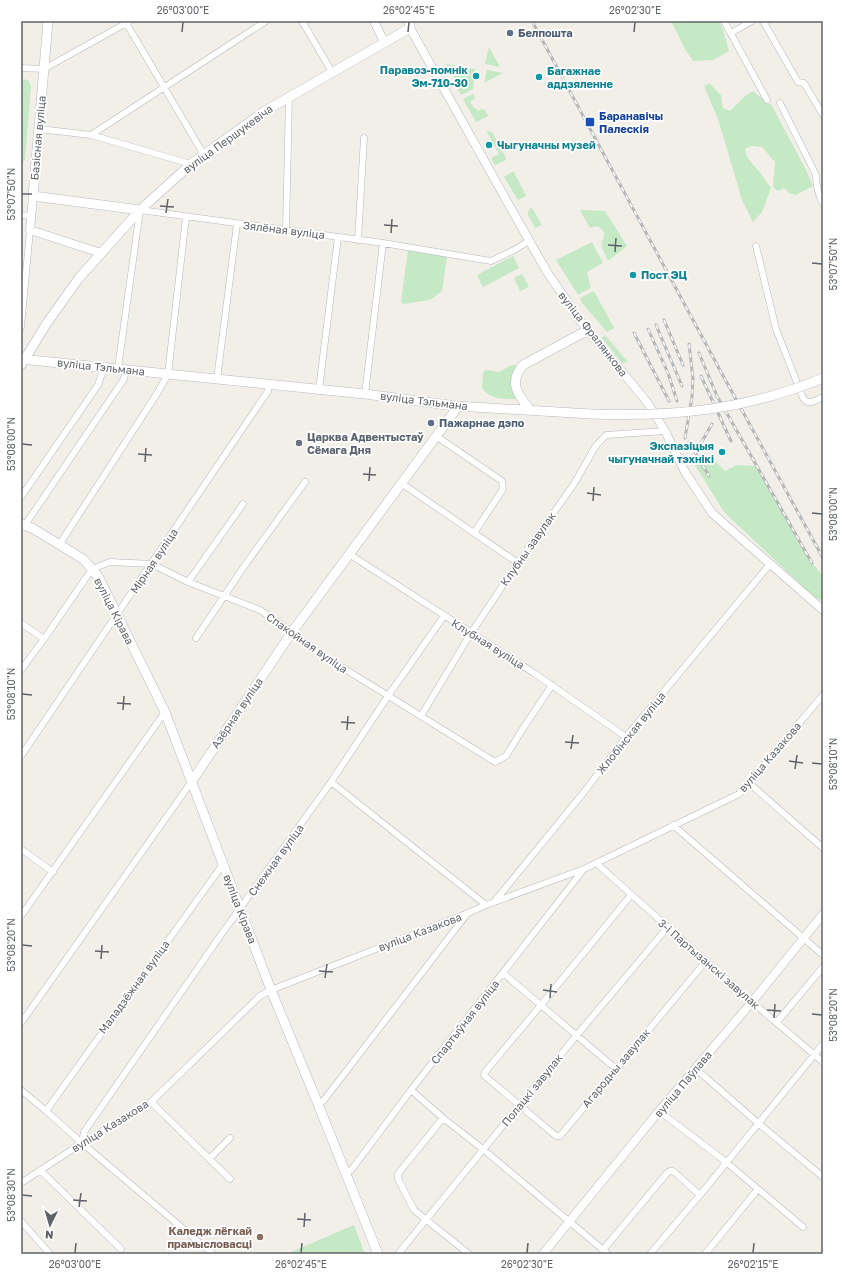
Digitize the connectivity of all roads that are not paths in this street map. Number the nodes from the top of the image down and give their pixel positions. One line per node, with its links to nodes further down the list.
1 (48, 21): 13 (main road, Базісная вуліца)
2 (266, 21): 15 (street)
3 (302, 21): 14 (street)
4 (374, 21): 11 (street)
5 (724, 21): 10 (street)
6 (752, 21): 10 (street)
7 (763, 21): 19 (street)
8 (127, 22): 13 (street); 15 (street)
9 (409, 24): 11 (main road, вуліца Першукевіча); 38 (street, вуліца Фралянкова)
10 (731, 33): 17 (street)
11 (384, 42): 14 (main road, вуліца Першукевіча)
12 (21, 68): 13 (street)
13 (44, 69): 20 (main road, Базісная вуліца)
14 (332, 72): 16 (main road, вуліца Першукевіча)
15 (163, 87): 21 (street); 23 (street)
16 (288, 97): 23 (main road, вуліца Першукевіча); 35 (street)
17 (767, 100)
18 (780, 104): 26 (street)
19 (823, 115)
20 (39, 129): 21 (street); 27 (main road, Базісная вуліца)
21 (91, 135): 24 (street)
22 (364, 138): 37 (street)
23 (204, 155): 24 (main road, вуліца Першукевіча)
24 (191, 164): 29 (main road, вуліца Першукевіча)
25 (823, 182): 26 (street)
26 (816, 186): 28 (street)
27 (33, 196): 29 (main road, Зялёная вуліца); 31 (street, Базісная вуліца)
28 (823, 204)
29 (140, 210): 32 (street, Зялёная вуліца); 41 (main road, вуліца Першукевіча); 46 (street)
30 (21, 215): 31 (street)
31 (31, 216): 34 (street, Базісная вуліца)
32 (186, 217): 33 (street, Зялёная вуліца); 47 (street)
33 (237, 224): 35 (street, Зялёная вуліца); 49 (street)
34 (30, 230): 41 (street); 42 (street, Базісная вуліца)
35 (286, 230): 36 (street, Зялёная вуліца)
36 (338, 237): 37 (street, Зялёная вуліца); 51 (street)
37 (358, 240): 39 (street, Зялёная вуліца)
38 (529, 241): 39 (street, Зялёная вуліца); 43 (street, вуліца Фралянкова)
39 (383, 242): 52 (street)
40 (756, 246): 53 (street)
41 (101, 253): 44 (main road, вуліца Першукевіча)
42 (21, 327)
43 (588, 330): 55 (main road); 56 (street, вуліца Фралянкова)
44 (22, 361): 45 (main road, вуліца Тэльмана)
45 (104, 367): 46 (main road, вуліца Тэльмана); 60 (street)
46 (122, 369): 47 (main road, вуліца Тэльмана); 62 (street)
47 (168, 374): 49 (main road, вуліца Тэльмана); 64 (street)
48 (823, 378): 55 (main road, вуліца Тэльмана, bridge)
49 (217, 379): 50 (main road, вуліца Тэльмана)
50 (269, 384): 51 (main road, вуліца Тэльмана); 67 (street, Мірная вуліца)
51 (319, 389): 52 (main road, вуліца Тэльмана)
52 (365, 394): 54 (main road, вуліца Тэльмана)
53 (823, 397)
54 (456, 406): 55 (main road, вуліца Тэльмана); 57 (main road, Азёрная вуліца)
55 (531, 410)
56 (665, 431): 66 (street, Клубны завулак); 68 (street, вуліца Фралянкова)
57 (436, 436): 59 (main road, Азёрная вуліца); 63 (street)
58 (305, 482): 71 (street)
59 (401, 483): 63 (street); 65 (main road, Азёрная вуліца)
60 (21, 498)
61 (243, 504): 70 (street)
62 (23, 525): 64 (main road)
63 (474, 533): 66 (street)
64 (59, 545): 69 (main road)
65 (349, 554): 74 (street, Клубная вуліца); 76 (main road, Азёрная вуліца)
66 (518, 563): 77 (street, Клубны завулак)
67 (152, 564): 69 (street, Спакойная вуліца); 70 (street, Спакойная вуліца); 73 (street, Мірная вуліца)
68 (770, 564): 72 (street, вуліца Фралянкова); 86 (street, Жлобінская вуліца)
69 (92, 569): 73 (main road, вуліца Кірава); 79 (street)
70 (188, 582): 71 (street, Спакойная вуліца)
71 (223, 597): 76 (street, Спакойная вуліца); 78 (street)
72 (823, 610)
73 (117, 616): 84 (main road, вуліца Кірава); 87 (street, Мірная вуліца)
74 (444, 616): 77 (street, Клубная вуліца); 83 (street, Снежная вуліца)
75 (21, 624): 79 (street)
76 (292, 632): 83 (street, Спакойная вуліца); 88 (main road, Азёрная вуліца)
77 (471, 633): 81 (street, Клубная вуліца); 85 (street, Клубны завулак)
78 (196, 638)
79 (44, 639): 80 (street)
80 (21, 670)
81 (552, 685): 85 (street, Спакойная вуліца); 86 (street, Клубная вуліца)
82 (823, 695): 90 (street, вуліца Казакова)
83 (388, 696): 85 (street, Спакойная вуліца); 89 (street, Снежная вуліца)
84 (165, 712): 88 (main road, вуліца Кірава); 97 (street)
85 (421, 716)
86 (626, 737): 99 (street, Жлобінская вуліца)
87 (21, 756)
88 (192, 781): 95 (main road, вуліца Кірава); 115 (street, Азёрная вуліца)
89 (331, 782): 100 (street); 101 (street, Снежная вуліца)
90 (749, 783): 91 (street, вуліца Казакова); 92 (street)
91 (673, 825): 94 (street, вуліца Казакова); 106 (street)
92 (823, 848)
93 (21, 849): 97 (street)
94 (596, 863): 96 (street, вуліца Казакова); 98 (street, 3-і Партызанскі завулак)
95 (223, 864): 101 (main road, вуліца Кірава); 127 (street, Маладзёжная вуліца)
96 (584, 869): 99 (street, вуліца Казакова); 110 (street, Спартыўная вуліца)
97 (53, 872): 104 (street)
98 (631, 895): 105 (street, 3-і Партызанскі завулак); 113 (street)
99 (494, 902): 100 (street, вуліца Казакова)
100 (486, 905): 102 (street, вуліца Казакова)
101 (240, 909): 111 (main road, вуліца Кірава); 132 (street, Снежная вуліца)
102 (468, 913): 111 (street, вуліца Казакова); 125 (street)
103 (823, 914): 106 (street, вуліца Паўлава)
104 (21, 916)
105 (667, 928): 108 (street, 3-і Партызанскі завулак); 116 (street, Полацкі завулак)
106 (802, 938): 107 (street); 112 (street, вуліца Паўлава)
107 (823, 955)
108 (706, 961): 112 (street, 3-і Партызанскі завулак); 120 (street, Агародны завулак)
109 (823, 967): 114 (street)
110 (503, 973): 113 (street); 123 (street, Спартыўная вуліца)
111 (270, 990): 124 (street, вуліца Казакова); 125 (main road, вуліца Кірава)
112 (752, 1002): 114 (street, 3-і Партызанскі завулак); 121 (street, вуліца Паўлава)
113 (541, 1006): 116 (street); 126 (street)
114 (776, 1022): 118 (street, 3-і Партызанскі завулак)
115 (21, 1023)
116 (576, 1036): 120 (street); 126 (street, Полацкі завулак)
117 (823, 1044): 118 (street)
118 (814, 1054): 119 (street, 3-і Партызанскі завулак); 130 (street)
119 (823, 1062)
120 (615, 1068): 126 (street, Агародны завулак)
121 (696, 1069): 128 (street, вуліца Паўлава); 130 (street)
122 (21, 1090): 127 (street)
123 (411, 1090): 129 (street); 137 (street, Спартыўная вуліца)
124 (150, 1102): 132 (street, вуліца Казакова); 134 (street)
125 (318, 1104): 137 (main road, вуліца Кірава)
126 (520, 1106): 133 (street, Полацкі завулак)
127 (46, 1111): 132 (street)
128 (659, 1111): 135 (street); 145 (street, вуліца Паўлава)
129 (443, 1118): 133 (street); 143 (street)
130 (758, 1124): 135 (street); 138 (street)
131 (230, 1138): 134 (street)
132 (82, 1143): 136 (street, вуліца Казакова); 150 (street)
133 (484, 1150): 143 (street, Полацкі завулак); 145 (street)
134 (209, 1159): 139 (street)
135 (726, 1162): 141 (street); 142 (street)
136 (40, 1170): 140 (street, вуліца Казакова); 147 (street)
137 (346, 1174): 151 (main road, вуліца Кірава)
138 (823, 1177)
139 (230, 1179)
140 (21, 1184)
141 (758, 1189): 146 (street); 156 (street)
142 (700, 1195): 148 (street); 155 (street)
143 (426, 1220): 152 (street, Полацкі завулак); 153 (street)
144 (21, 1221): 149 (street)
145 (570, 1222): 148 (street); 154 (street, вуліца Паўлава)
146 (803, 1227)
147 (121, 1249)
148 (605, 1252)
149 (50, 1254)
150 (213, 1254)
151 (378, 1254)
152 (398, 1254)
153 (469, 1254)
154 (543, 1254)
155 (650, 1254)
156 (705, 1254)

